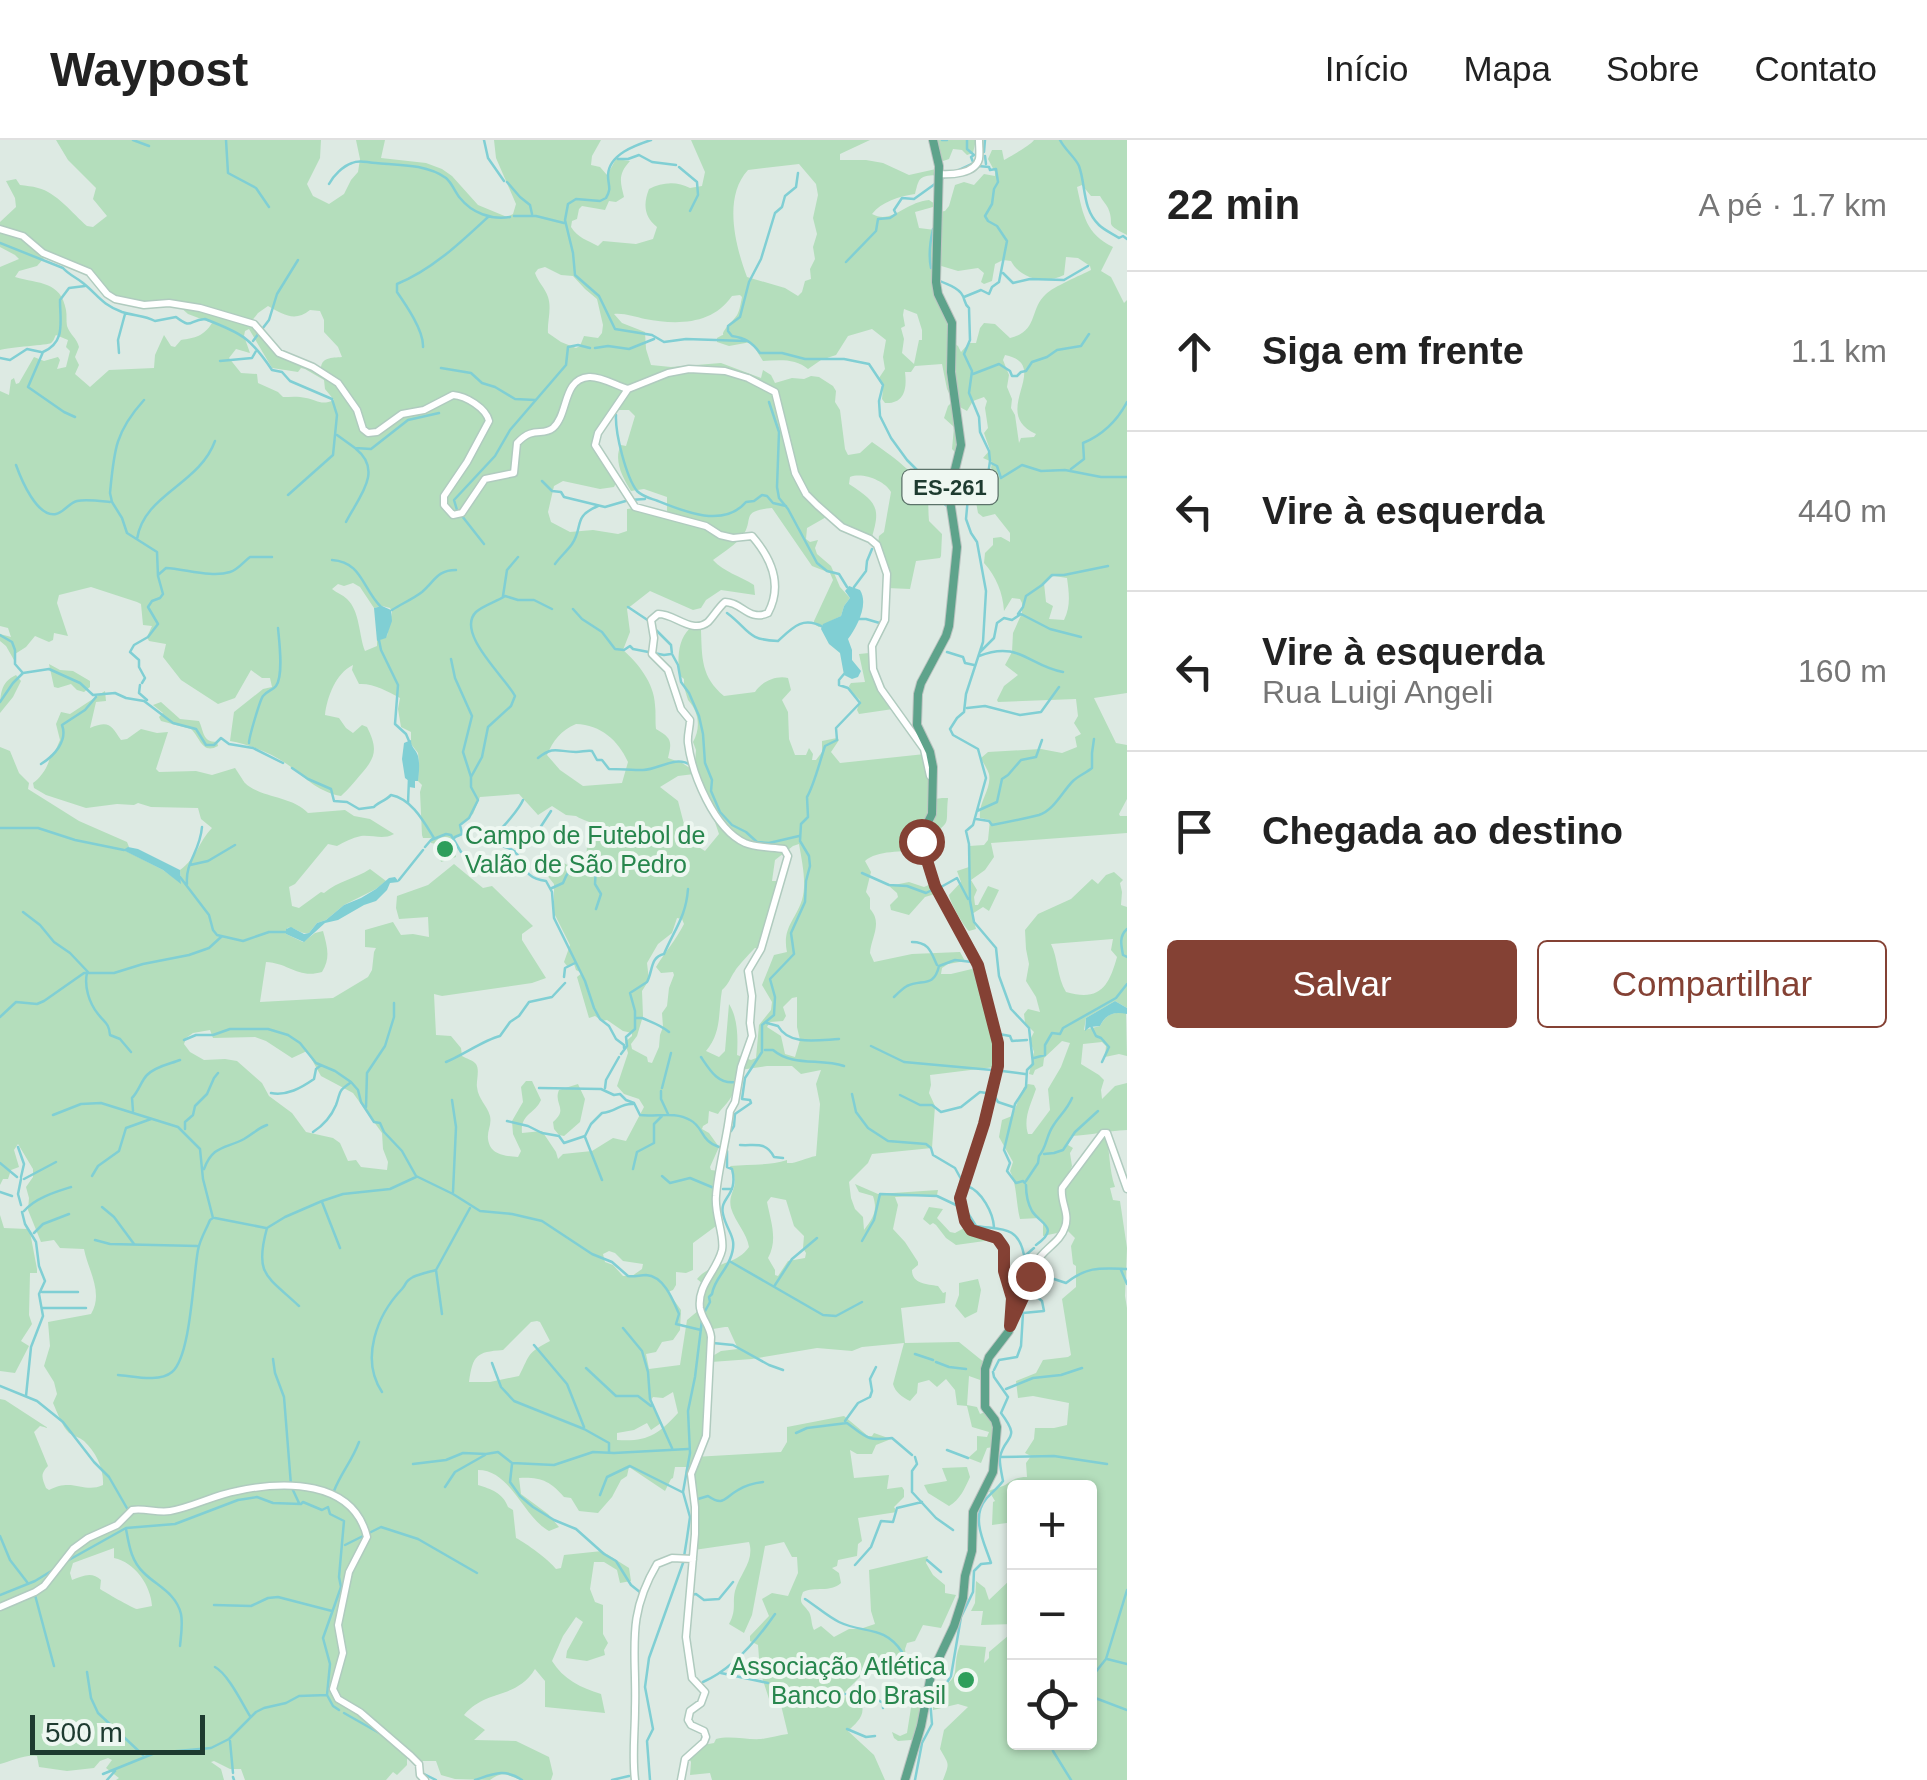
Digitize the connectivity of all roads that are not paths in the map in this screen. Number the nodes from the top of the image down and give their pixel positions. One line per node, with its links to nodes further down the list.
1 (932, 140): 3 (main road, ES-261)
2 (980, 140): 3 (street)
3 (938, 178): 6 (main road, ES-261)
4 (0, 229): 5 (street)
5 (628, 389): 6 (street); 9 (street)
6 (933, 784): 8 (main road, ES-261)
7 (1127, 1189): 8 (street)
8 (1010, 1326): 14 (main road)
9 (687, 1558): 12 (street); 13 (street)
10 (0, 1606): 11 (street)
11 (425, 1780)
12 (635, 1780)
13 (681, 1780)
14 (905, 1780)

